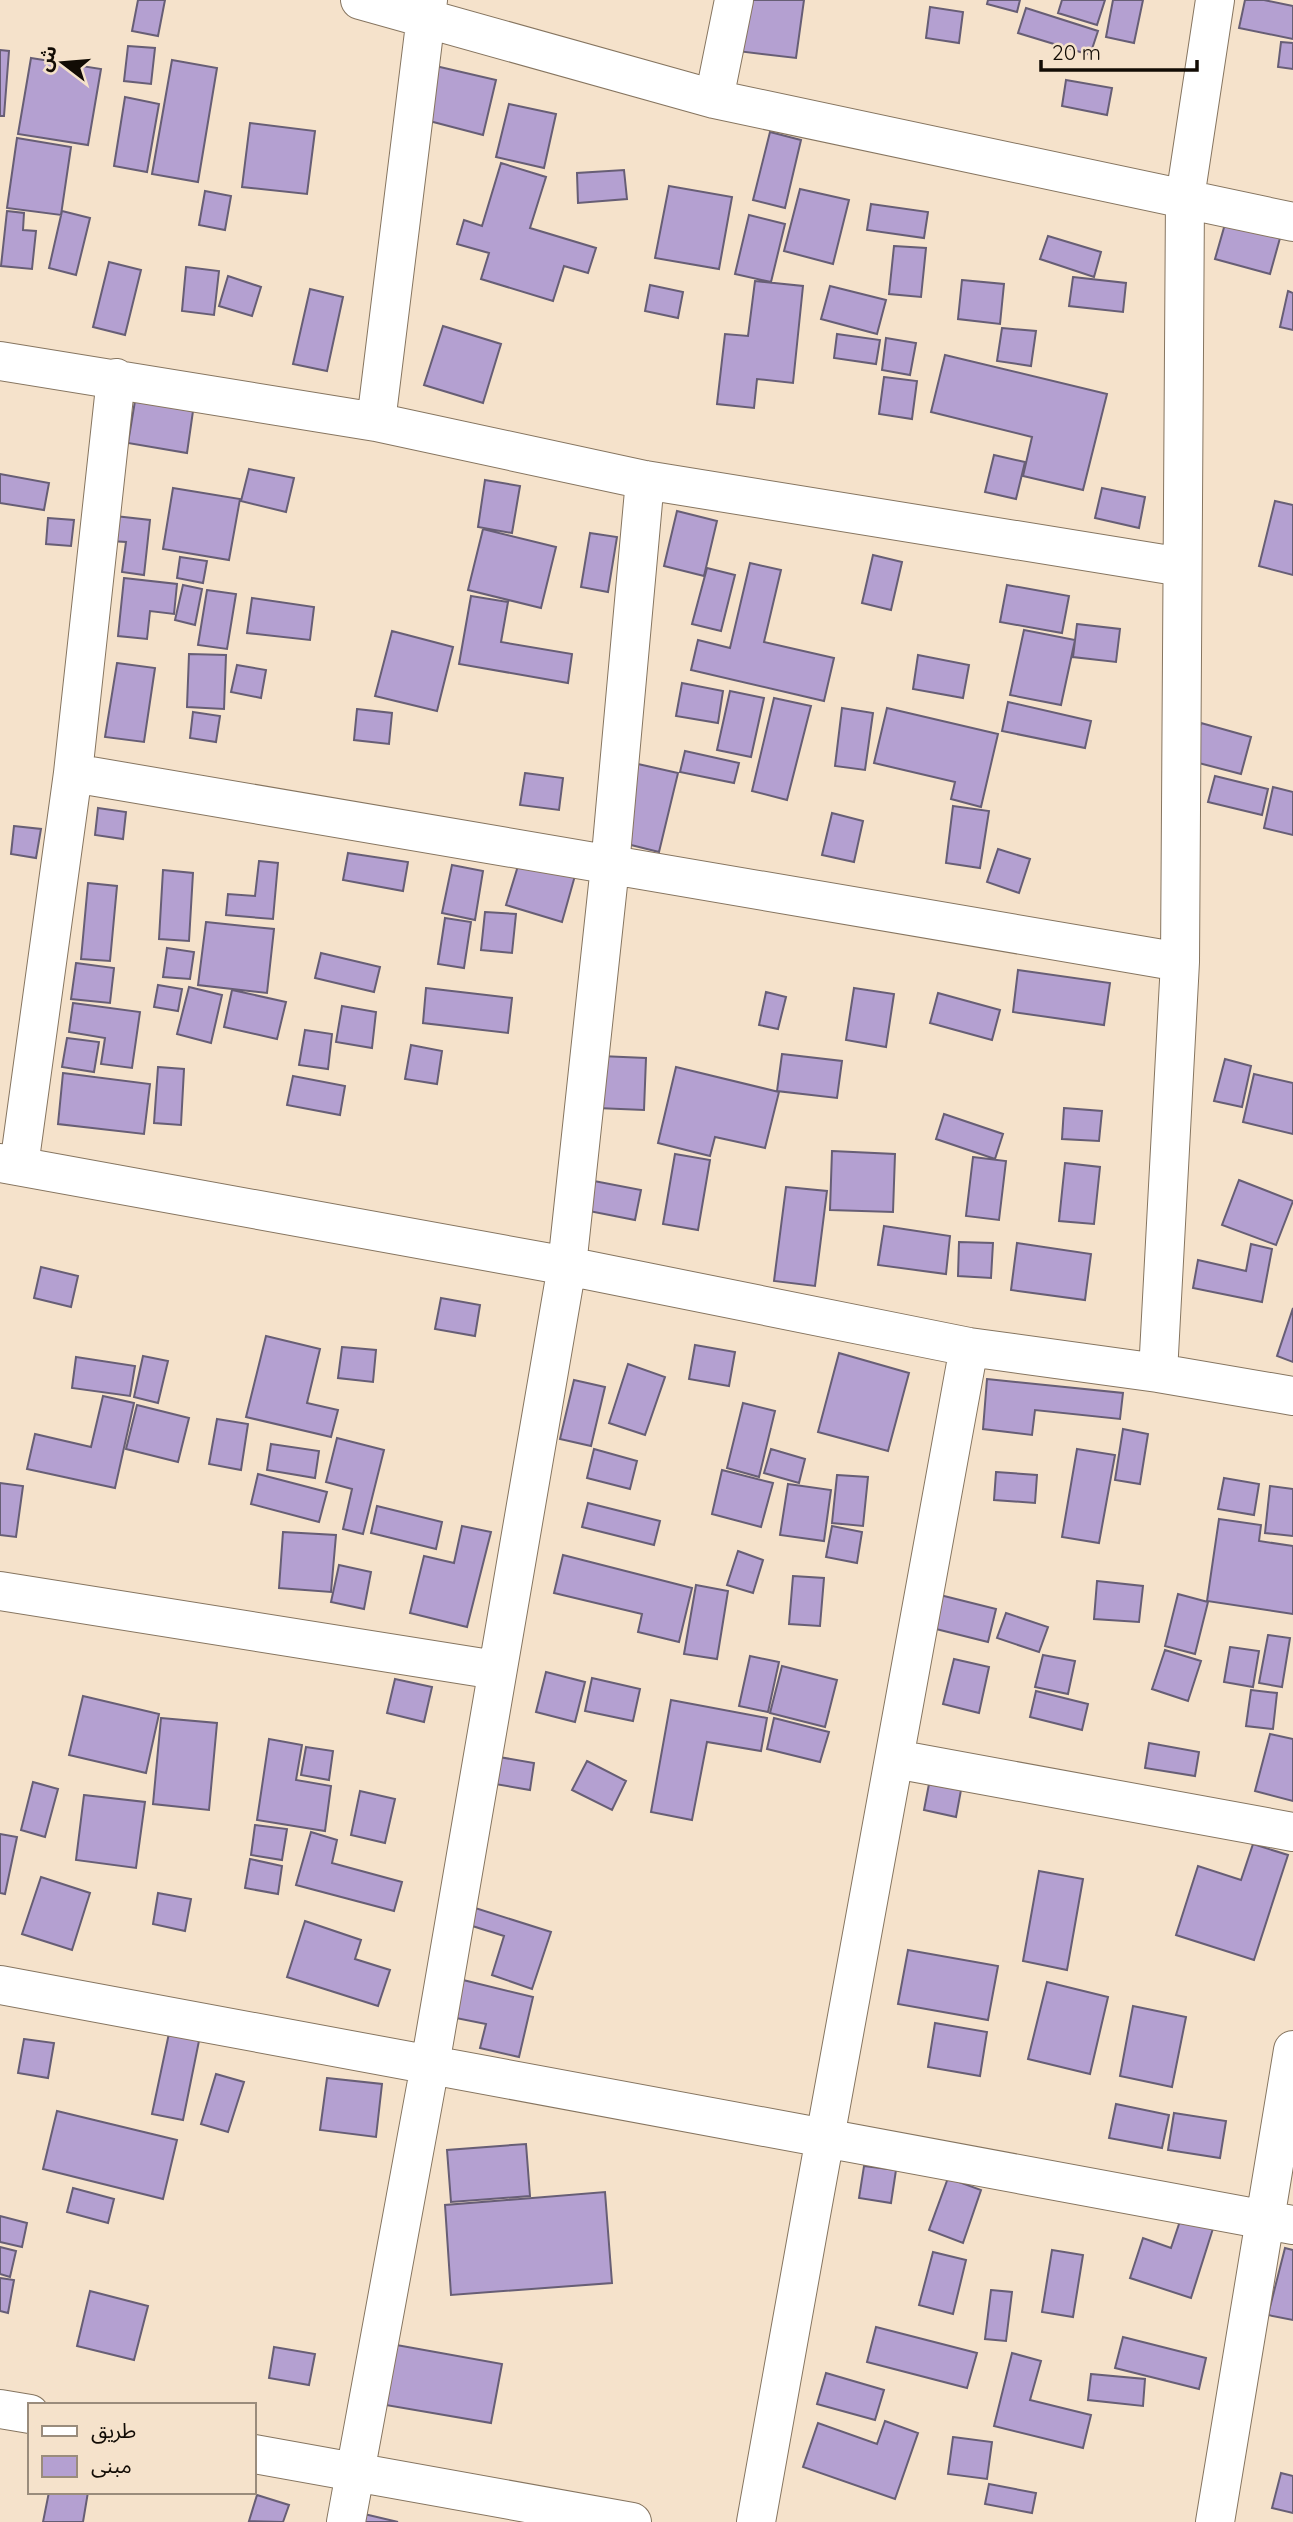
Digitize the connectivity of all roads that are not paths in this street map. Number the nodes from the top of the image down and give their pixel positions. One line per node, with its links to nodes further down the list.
1 (360, 0): 4 (street)
2 (734, 0): 5 (street)
3 (1215, 0): 6 (street)
4 (426, 10): 5 (street); 10 (street)
5 (714, 99): 6 (street)
6 (1185, 198): 7 (street); 12 (street)
7 (1293, 222)
8 (0, 361): 9 (street)
9 (116, 379): 10 (street); 13 (street)
10 (376, 422): 11 (street)
11 (645, 480): 12 (street); 14 (street)
12 (1182, 568): 15 (street)
13 (73, 773): 14 (street); 16 (street)
14 (610, 866): 15 (street); 17 (street)
15 (1180, 962): 19 (street)
16 (9, 1165): 17 (street)
17 (568, 1266): 18 (street); 22 (street)
18 (969, 1347): 19 (street); 23 (street)
19 (1158, 1373): 20 (street)
20 (1293, 1396)
21 (0, 1591): 22 (street)
22 (496, 1670): 27 (street)
23 (895, 1759): 24 (street); 28 (street)
24 (1293, 1832)
25 (0, 1985): 27 (street)
26 (1293, 2050): 29 (street)
27 (430, 2065): 28 (street); 33 (street)
28 (824, 2138): 29 (street); 36 (street)
29 (1279, 2222): 37 (street)
30 (0, 2409): 31 (street)
31 (28, 2414)
32 (256, 2454): 33 (street)
33 (357, 2473): 34 (street); 35 (street)
34 (346, 2522)
35 (632, 2522)
36 (756, 2522)
37 (1215, 2522)

